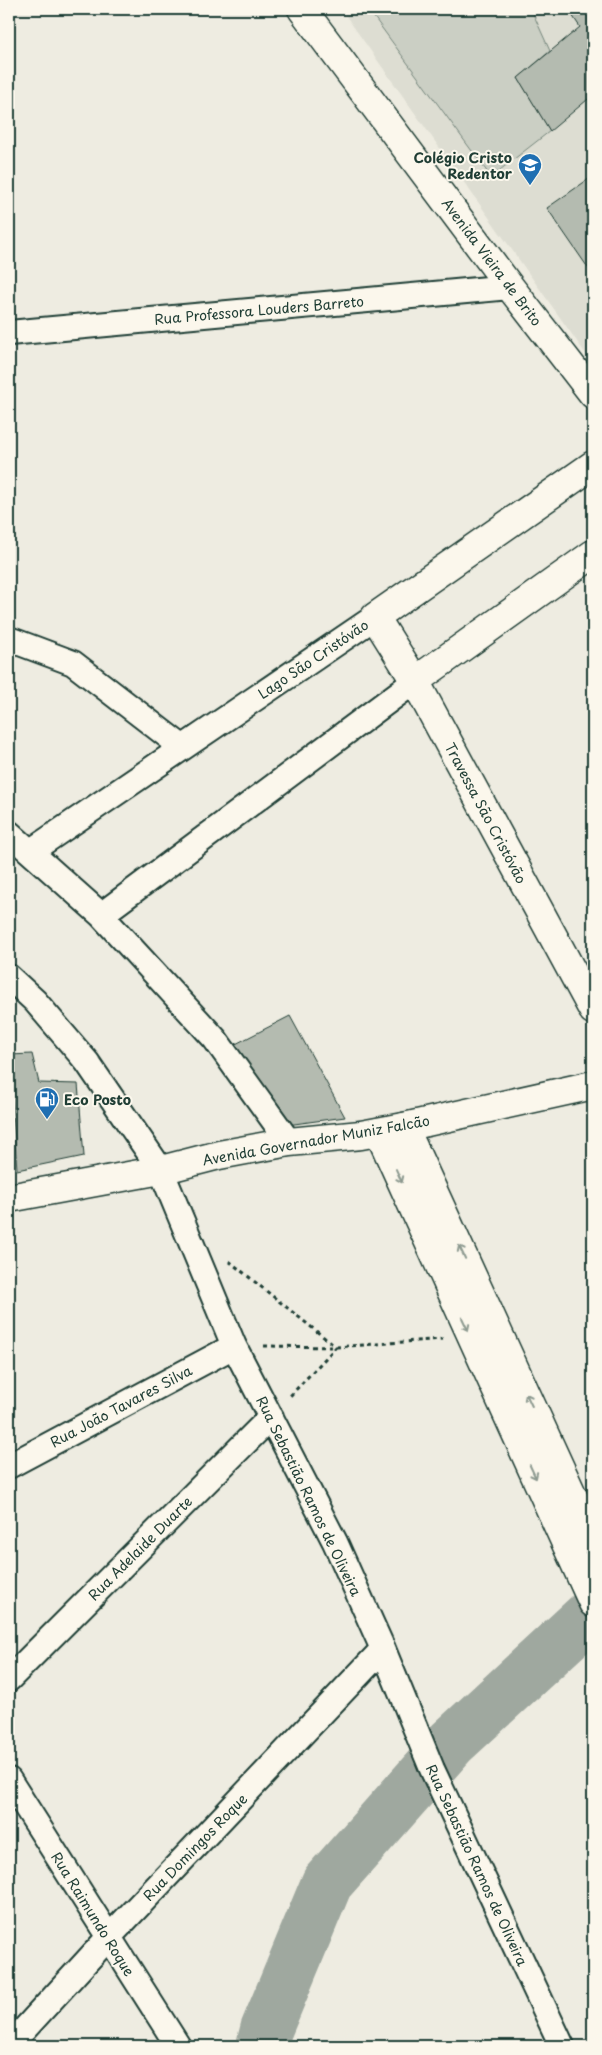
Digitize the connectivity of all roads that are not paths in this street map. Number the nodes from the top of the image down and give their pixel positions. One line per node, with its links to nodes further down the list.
1 (302, 9): 2 (street, Avenida Vieira de Brito)
2 (510, 287): 3 (street, Rua Professora Louders Barreto); 4 (street, Avenida Vieira de Brito)
3 (9, 333)
4 (593, 394)
5 (593, 465): 7 (street, Lago São Cristóvão)
6 (593, 554): 9 (street)
7 (375, 617): 9 (street, Travessa São Cristóvão); 10 (street, Lago São Cristóvão)
8 (9, 639): 10 (street)
9 (415, 682): 13 (street); 15 (street, Travessa São Cristóvão)
10 (182, 747): 12 (street, Lago São Cristóvão)
11 (9, 833): 12 (street)
12 (31, 851): 13 (street)
13 (101, 915): 18 (street)
14 (9, 977): 19 (street, Rua Sebastião Ramos de Oliveira)
15 (593, 1010)
16 (593, 1085): 17 (street, Avenida Governador Muniz Falcão)
17 (392, 1130): 18 (street, Avenida Governador Muniz Falcão); 24 (street, one-way to 17); 25 (street, one-way to 25)
18 (289, 1142): 19 (street, Avenida Governador Muniz Falcão)
19 (161, 1170): 20 (street, Avenida Governador Muniz Falcão); 21 (street, Rua Sebastião Ramos de Oliveira)
20 (9, 1198)
21 (234, 1346): 22 (street, Rua Sebastião Ramos de Oliveira); 23 (street, Rua João Tavares Silva)
22 (271, 1417): 26 (street, Rua Sebastião Ramos de Oliveira); 27 (street, Rua Adelaide Duarte)
23 (9, 1466)
24 (593, 1540)
25 (593, 1603)
26 (383, 1649): 29 (street, Rua Domingos Roque); 32 (street, Rua Sebastião Ramos de Oliveira)
27 (9, 1679)
28 (9, 1780): 29 (street, Rua Raimundo Roque)
29 (108, 1938): 30 (street, Rua Domingos Roque); 31 (street, Rua Raimundo Roque)
30 (9, 2046)
31 (178, 2046)
32 (562, 2046)

